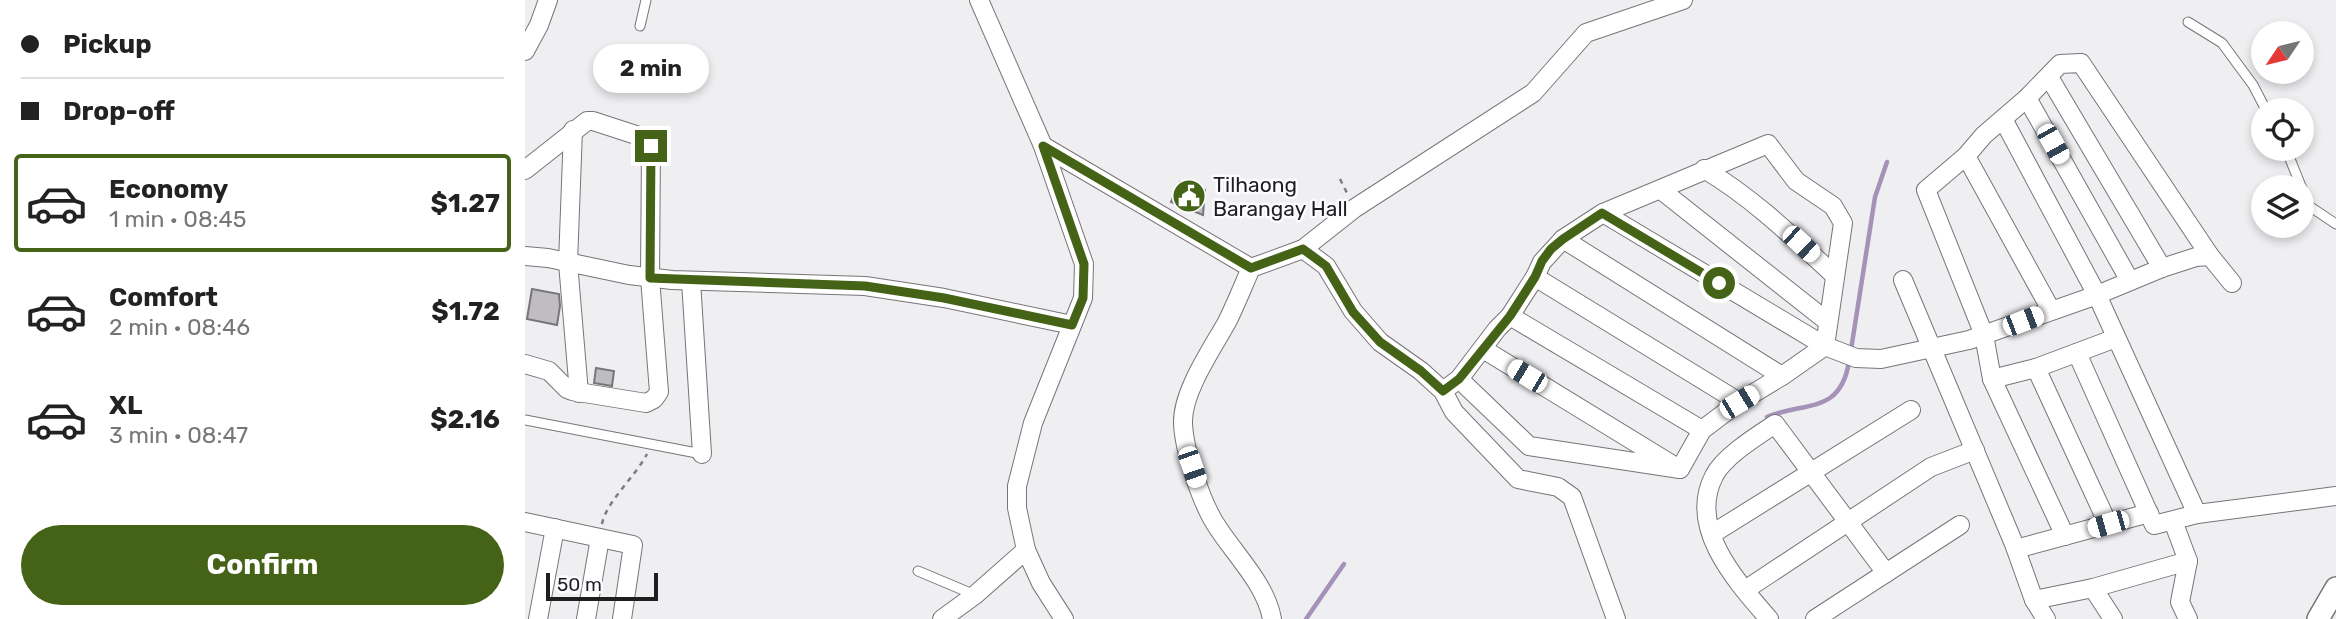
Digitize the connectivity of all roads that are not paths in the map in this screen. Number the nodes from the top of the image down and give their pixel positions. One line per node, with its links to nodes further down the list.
1 (548, 0): 7 (street)
2 (646, 0): 6 (lane)
3 (979, 0): 13 (street)
4 (1683, 0): 22 (street)
5 (2189, 22): 10 (lane)
6 (640, 26)
7 (525, 51)
8 (2049, 76): 9 (street); 24 (street); 27 (street)
9 (2027, 98): 11 (street); 33 (street)
10 (2260, 98)
11 (2003, 119): 14 (street); 35 (street)
12 (573, 130): 17 (street); 25 (street); 30 (street)
13 (1043, 146): 26 (street); 39 (street)
14 (1966, 156): 36 (street); 40 (street)
15 (2291, 161): 20 (lane)
16 (1705, 169): 18 (street); 28 (street); 28 (street)
17 (525, 170)
18 (1661, 190): 19 (street); 38 (street)
19 (1602, 213): 21 (street); 42 (street)
20 (2336, 224)
21 (1563, 239): 29 (street); 48 (street)
22 (1303, 249): 26 (street); 51 (street)
23 (525, 256): 25 (street)
24 (2210, 256): 27 (street); 34 (street)
25 (568, 263): 30 (street); 52 (street)
26 (1251, 268): 88 (street)
27 (2162, 268): 33 (street)
28 (1835, 276): 38 (street)
29 (1535, 277): 37 (street); 53 (street)
30 (650, 278): 32 (street); 52 (street)
31 (1903, 280): 43 (street)
32 (691, 281): 39 (street); 58 (street)
33 (2130, 281): 35 (street)
34 (2232, 282)
35 (2097, 295): 36 (street); 41 (street)
36 (2051, 310): 40 (street)
37 (1510, 316): 44 (street); 56 (street)
38 (1828, 322): 42 (street)
39 (1072, 325): 74 (street)
40 (1985, 335): 43 (street); 50 (street)
41 (2116, 338): 45 (street); 63 (street)
42 (1825, 346): 43 (street); 48 (street)
43 (1933, 347): 57 (street)
44 (1483, 349): 49 (street); 59 (street)
45 (2077, 353): 47 (street); 62 (street)
46 (525, 364): 52 (street)
47 (2036, 368): 50 (street); 68 (street)
48 (1782, 376): 53 (street)
49 (1459, 379): 51 (street); 59 (street)
50 (1992, 379): 71 (street)
51 (1443, 391): 89 (street)
52 (579, 393)
53 (1739, 402): 56 (street)
54 (1911, 410): 60 (street)
55 (525, 420): 58 (lane)
56 (1702, 430): 59 (street)
57 (1975, 450): 66 (street); 73 (street)
58 (702, 454)
59 (1680, 469)
60 (1812, 471): 66 (street); 70 (street); 70 (street)
61 (2336, 496): 63 (street)
62 (2149, 513): 64 (street); 68 (street)
63 (2197, 514): 64 (street)
64 (2173, 521): 75 (street)
65 (525, 522): 69 (street)
66 (1849, 522): 77 (street); 80 (street)
67 (1960, 524): 77 (street)
68 (2108, 524): 71 (street)
69 (555, 528): 72 (street); 83 (street)
70 (1712, 534): 80 (street)
71 (2065, 536): 73 (street)
72 (600, 538): 84 (street); 85 (street)
73 (2016, 549): 82 (street)
74 (1026, 550): 81 (street); 87 (street)
75 (2188, 561): 78 (street); 94 (street)
76 (918, 571): 81 (lane)
77 (1886, 573): 91 (street)
78 (2093, 587): 82 (street); 93 (street)
79 (2336, 588): 95 (street)
80 (1745, 590): 90 (street)
81 (975, 595): 86 (street)
82 (2034, 600): 92 (street)
83 (538, 619)
84 (586, 619)
85 (622, 619)
86 (942, 619)
87 (1064, 619)
88 (1272, 619)
89 (1616, 619)
90 (1769, 619)
91 (1815, 619)
92 (2046, 619)
93 (2113, 619)
94 (2188, 619)
95 (2318, 619)

